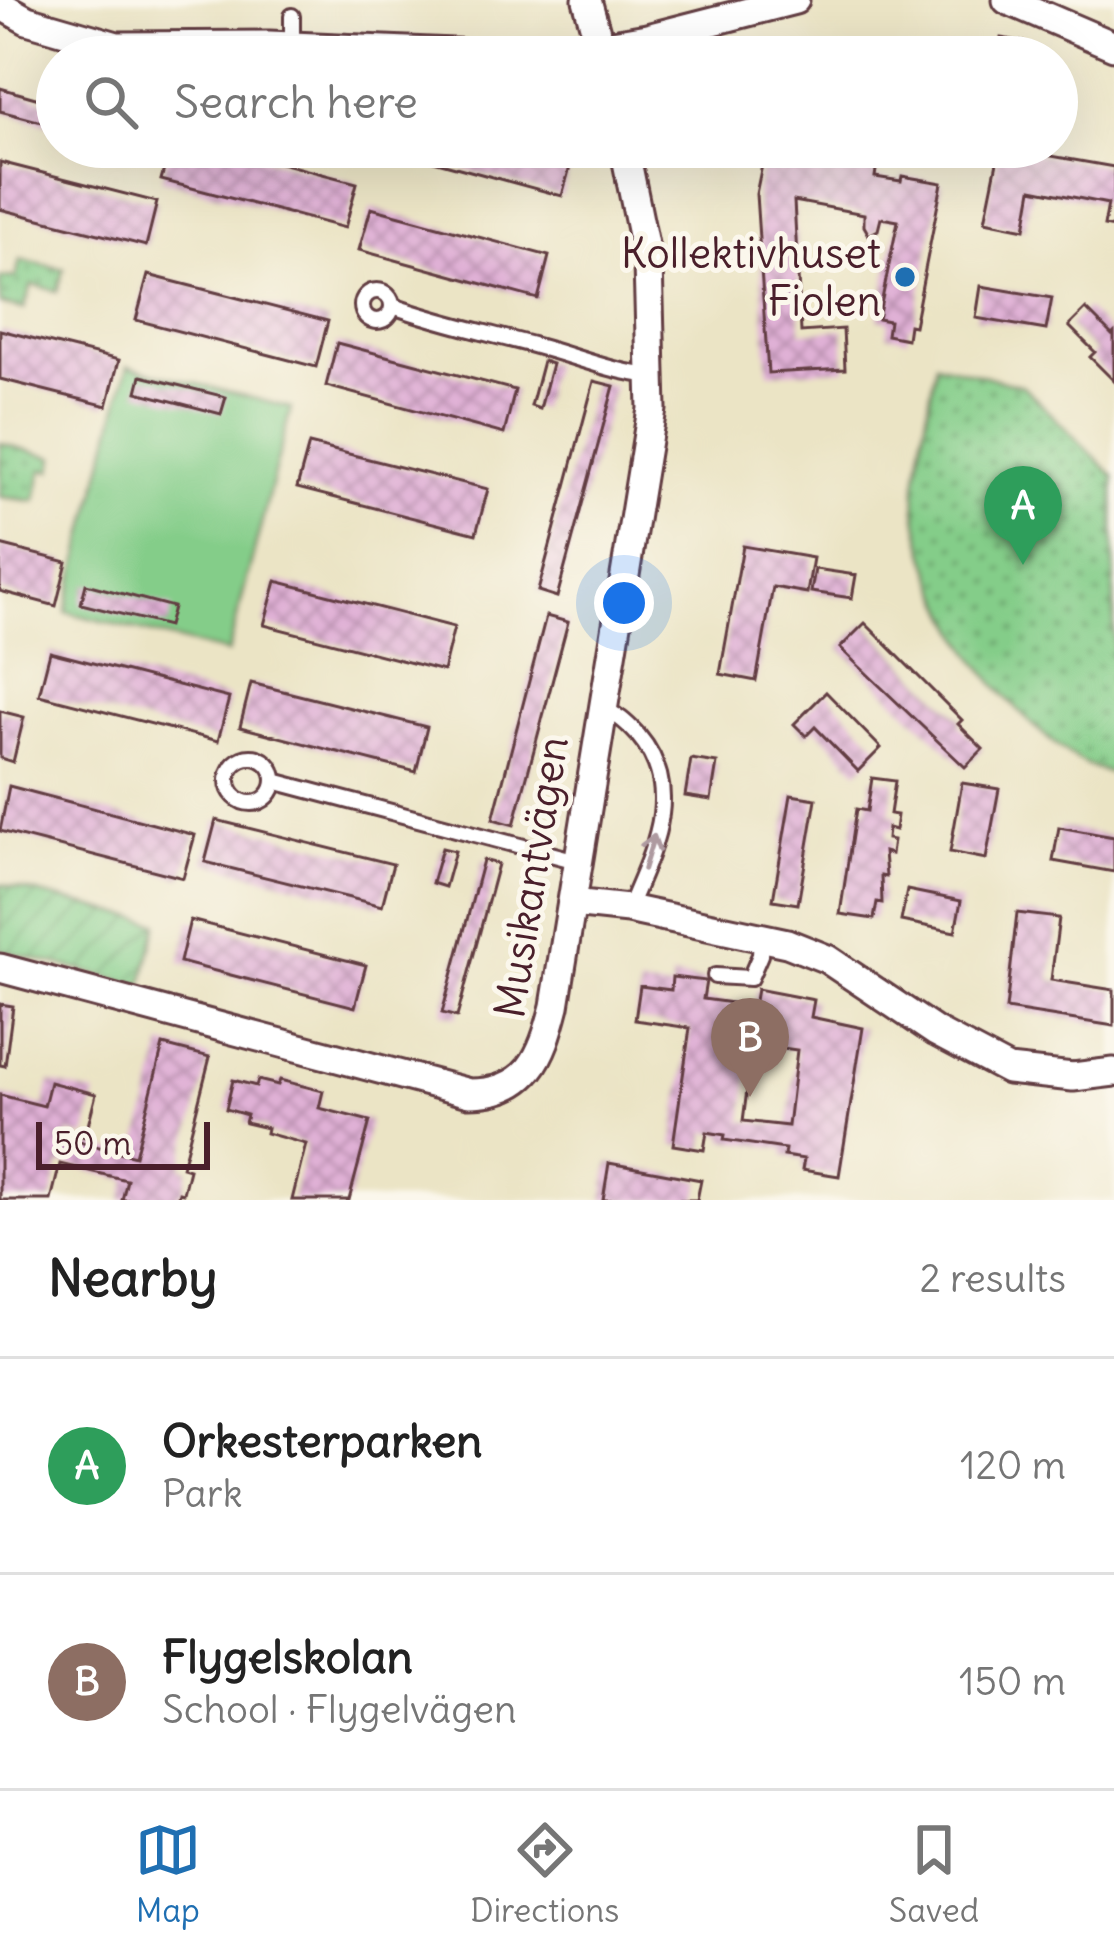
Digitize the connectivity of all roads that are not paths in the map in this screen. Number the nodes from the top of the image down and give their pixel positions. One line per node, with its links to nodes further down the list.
1 (587, 0): 8 (street)
2 (795, 0): 9 (street)
3 (1007, 0): 10 (street)
4 (0, 5): 6 (street)
5 (292, 16): 7 (lane)
6 (82, 36)
7 (292, 36)
8 (598, 36)
9 (655, 36)
10 (1114, 46)
11 (628, 168): 13 (street, Musikantvägen)
12 (393, 306): 13 (lane)
13 (653, 376): 14 (street, Musikantvägen)
14 (601, 708): 16 (street, Musikantvägen); 18 (lane, one-way to 14)
15 (274, 781): 16 (lane)
16 (578, 861): 17 (street, Musikantvägen)
17 (572, 903): 18 (street); 20 (street, Musikantvägen)
18 (628, 909): 19 (street)
19 (761, 938): 21 (lane); 22 (street)
20 (0, 968)
21 (715, 976)
22 (1114, 1072)

